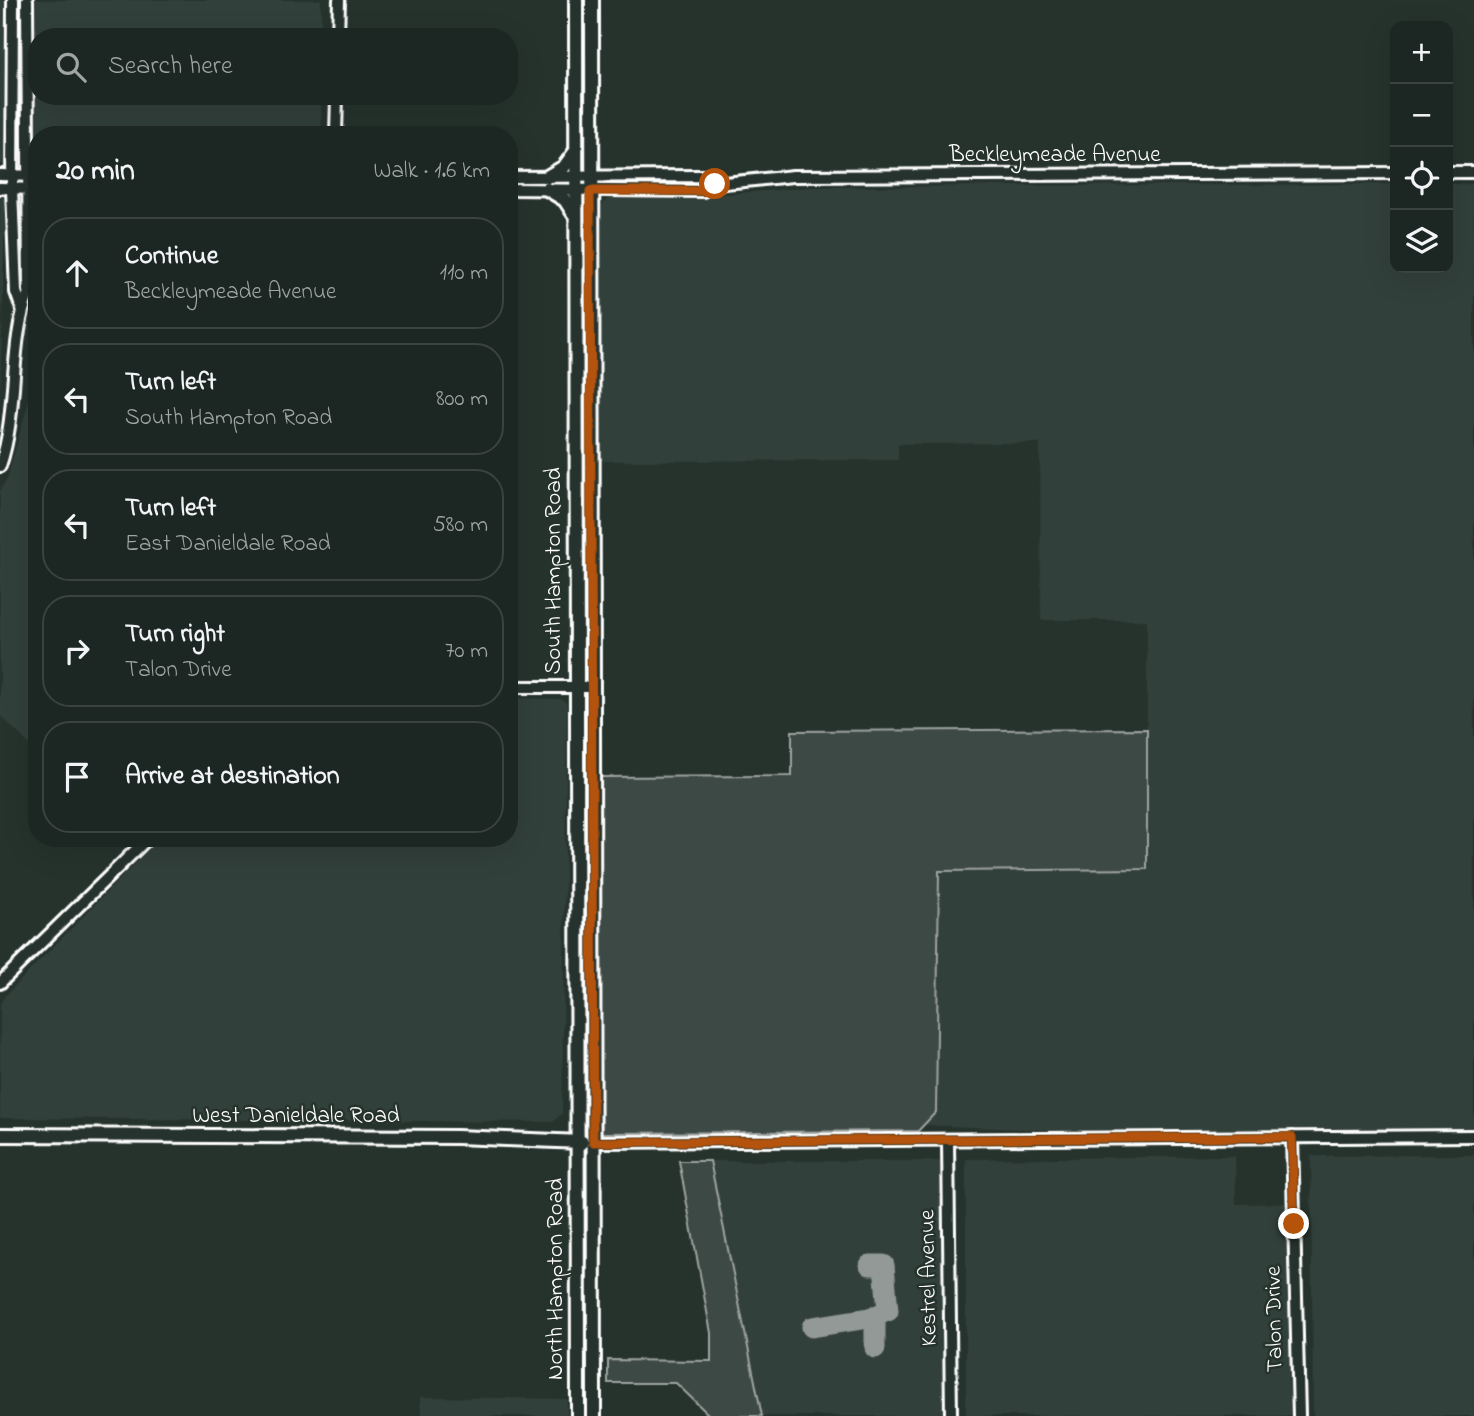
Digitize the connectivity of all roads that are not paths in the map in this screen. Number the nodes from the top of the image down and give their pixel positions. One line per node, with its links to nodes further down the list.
1 (13, 0): 16 (street)
2 (27, 0): 7 (street)
3 (339, 0): 6 (street)
4 (576, 0): 12 (main road, South Hampton Road)
5 (592, 0): 21 (main road, South Hampton Road)
6 (338, 28)
7 (28, 44)
8 (29, 105): 10 (street)
9 (337, 105): 11 (street)
10 (30, 126)
11 (336, 126)
12 (575, 152): 18 (main road, South Hampton Road); 20 (main road)
13 (1453, 172): 14 (street)
14 (1474, 172)
15 (1390, 173): 21 (street, Beckleymeade Avenue)
16 (6, 176): 17 (street); 22 (street)
17 (28, 176)
18 (575, 177): 20 (street, Beckleymeade Avenue); 21 (street, Beckleymeade Avenue); 25 (main road, South Hampton Road)
19 (518, 178): 20 (street, Beckleymeade Avenue)
20 (547, 183): 23 (street, Beckleymeade Avenue); 25 (street, Beckleymeade Avenue); 26 (main road)
21 (590, 184): 25 (street, Beckleymeade Avenue); 32 (main road, South Hampton Road)
22 (6, 188): 24 (street); 28 (street)
23 (518, 188)
24 (28, 189)
25 (575, 191): 26 (main road, South Hampton Road)
26 (575, 216): 31 (main road, South Hampton Road)
27 (28, 294): 28 (street)
28 (22, 309): 29 (street)
29 (0, 466)
30 (518, 687): 31 (street)
31 (576, 687): 32 (street); 34 (main road, South Hampton Road)
32 (592, 687): 35 (main road, South Hampton Road)
33 (139, 847): 36 (street)
34 (576, 910): 35 (main road); 41 (main road, South Hampton Road)
35 (592, 910): 42 (main road, South Hampton Road)
36 (0, 983)
37 (0, 1135): 41 (main road, West Danieldale Road)
38 (1474, 1136): 39 (street)
39 (1292, 1137): 40 (street); 48 (street, Talon Drive)
40 (948, 1140): 42 (street); 47 (street, Kestrel Avenue)
41 (576, 1142): 42 (main road, West Danieldale Road); 43 (main road, North Hampton Road)
42 (593, 1142): 44 (main road, North Hampton Road)
43 (578, 1323): 44 (main road); 45 (main road, North Hampton Road)
44 (594, 1324): 46 (main road, North Hampton Road)
45 (578, 1416)
46 (594, 1416)
47 (951, 1416)
48 (1299, 1416)

